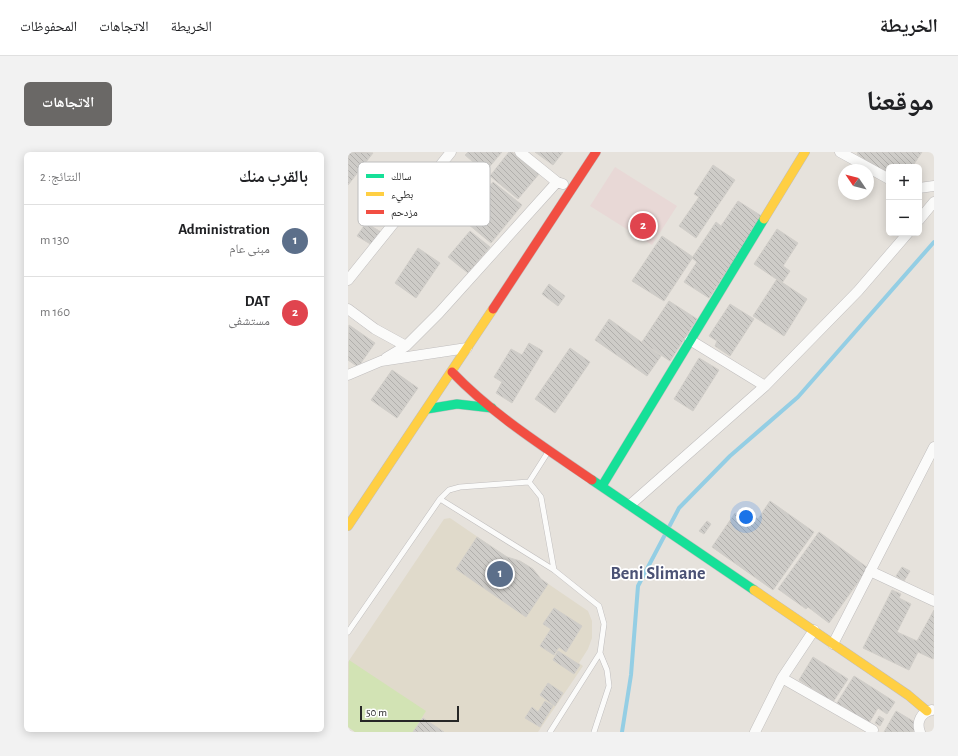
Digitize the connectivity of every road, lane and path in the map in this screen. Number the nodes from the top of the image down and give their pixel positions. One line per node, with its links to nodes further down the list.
1 (451, 152): 6 (street)
2 (520, 152): 8 (street)
3 (596, 152): 10 (street)
4 (805, 152): 18 (street)
5 (840, 152): 7 (street)
6 (443, 162)
7 (886, 177)
8 (557, 182): 10 (street); 19 (street)
9 (934, 186): 11 (street)
10 (573, 187): 20 (street)
11 (922, 188)
12 (934, 202): 13 (street)
13 (922, 216)
14 (391, 226): 16 (street)
15 (905, 236): 24 (street)
16 (348, 280)
17 (348, 310): 19 (street)
18 (690, 340): 24 (street); 30 (street)
19 (406, 346): 21 (street)
20 (467, 348): 21 (street); 22 (street)
21 (381, 361): 23 (street)
22 (452, 372): 25 (street); 26 (street)
23 (348, 375)
24 (765, 386): 32 (street)
25 (493, 408): 26 (street); 28 (street)
26 (427, 409): 33 (street)
27 (934, 447): 35 (street)
28 (549, 450): 29 (lane); 30 (street)
29 (529, 482): 31 (lane); 34 (lane)
30 (602, 486): 32 (street)
31 (440, 499): 34 (lane); 38 (lane)
32 (630, 505): 37 (street)
33 (348, 526)
34 (554, 570): 40 (lane)
35 (870, 571): 36 (street); 39 (street)
36 (934, 601)
37 (814, 630): 39 (street); 41 (street)
38 (348, 632)
39 (833, 644): 42 (street)
40 (600, 653): 45 (lane); 46 (lane)
41 (782, 678): 43 (street); 47 (street)
42 (931, 710): 44 (street)
43 (873, 730)
44 (919, 731)
45 (550, 732)
46 (594, 732)
47 (755, 732)

